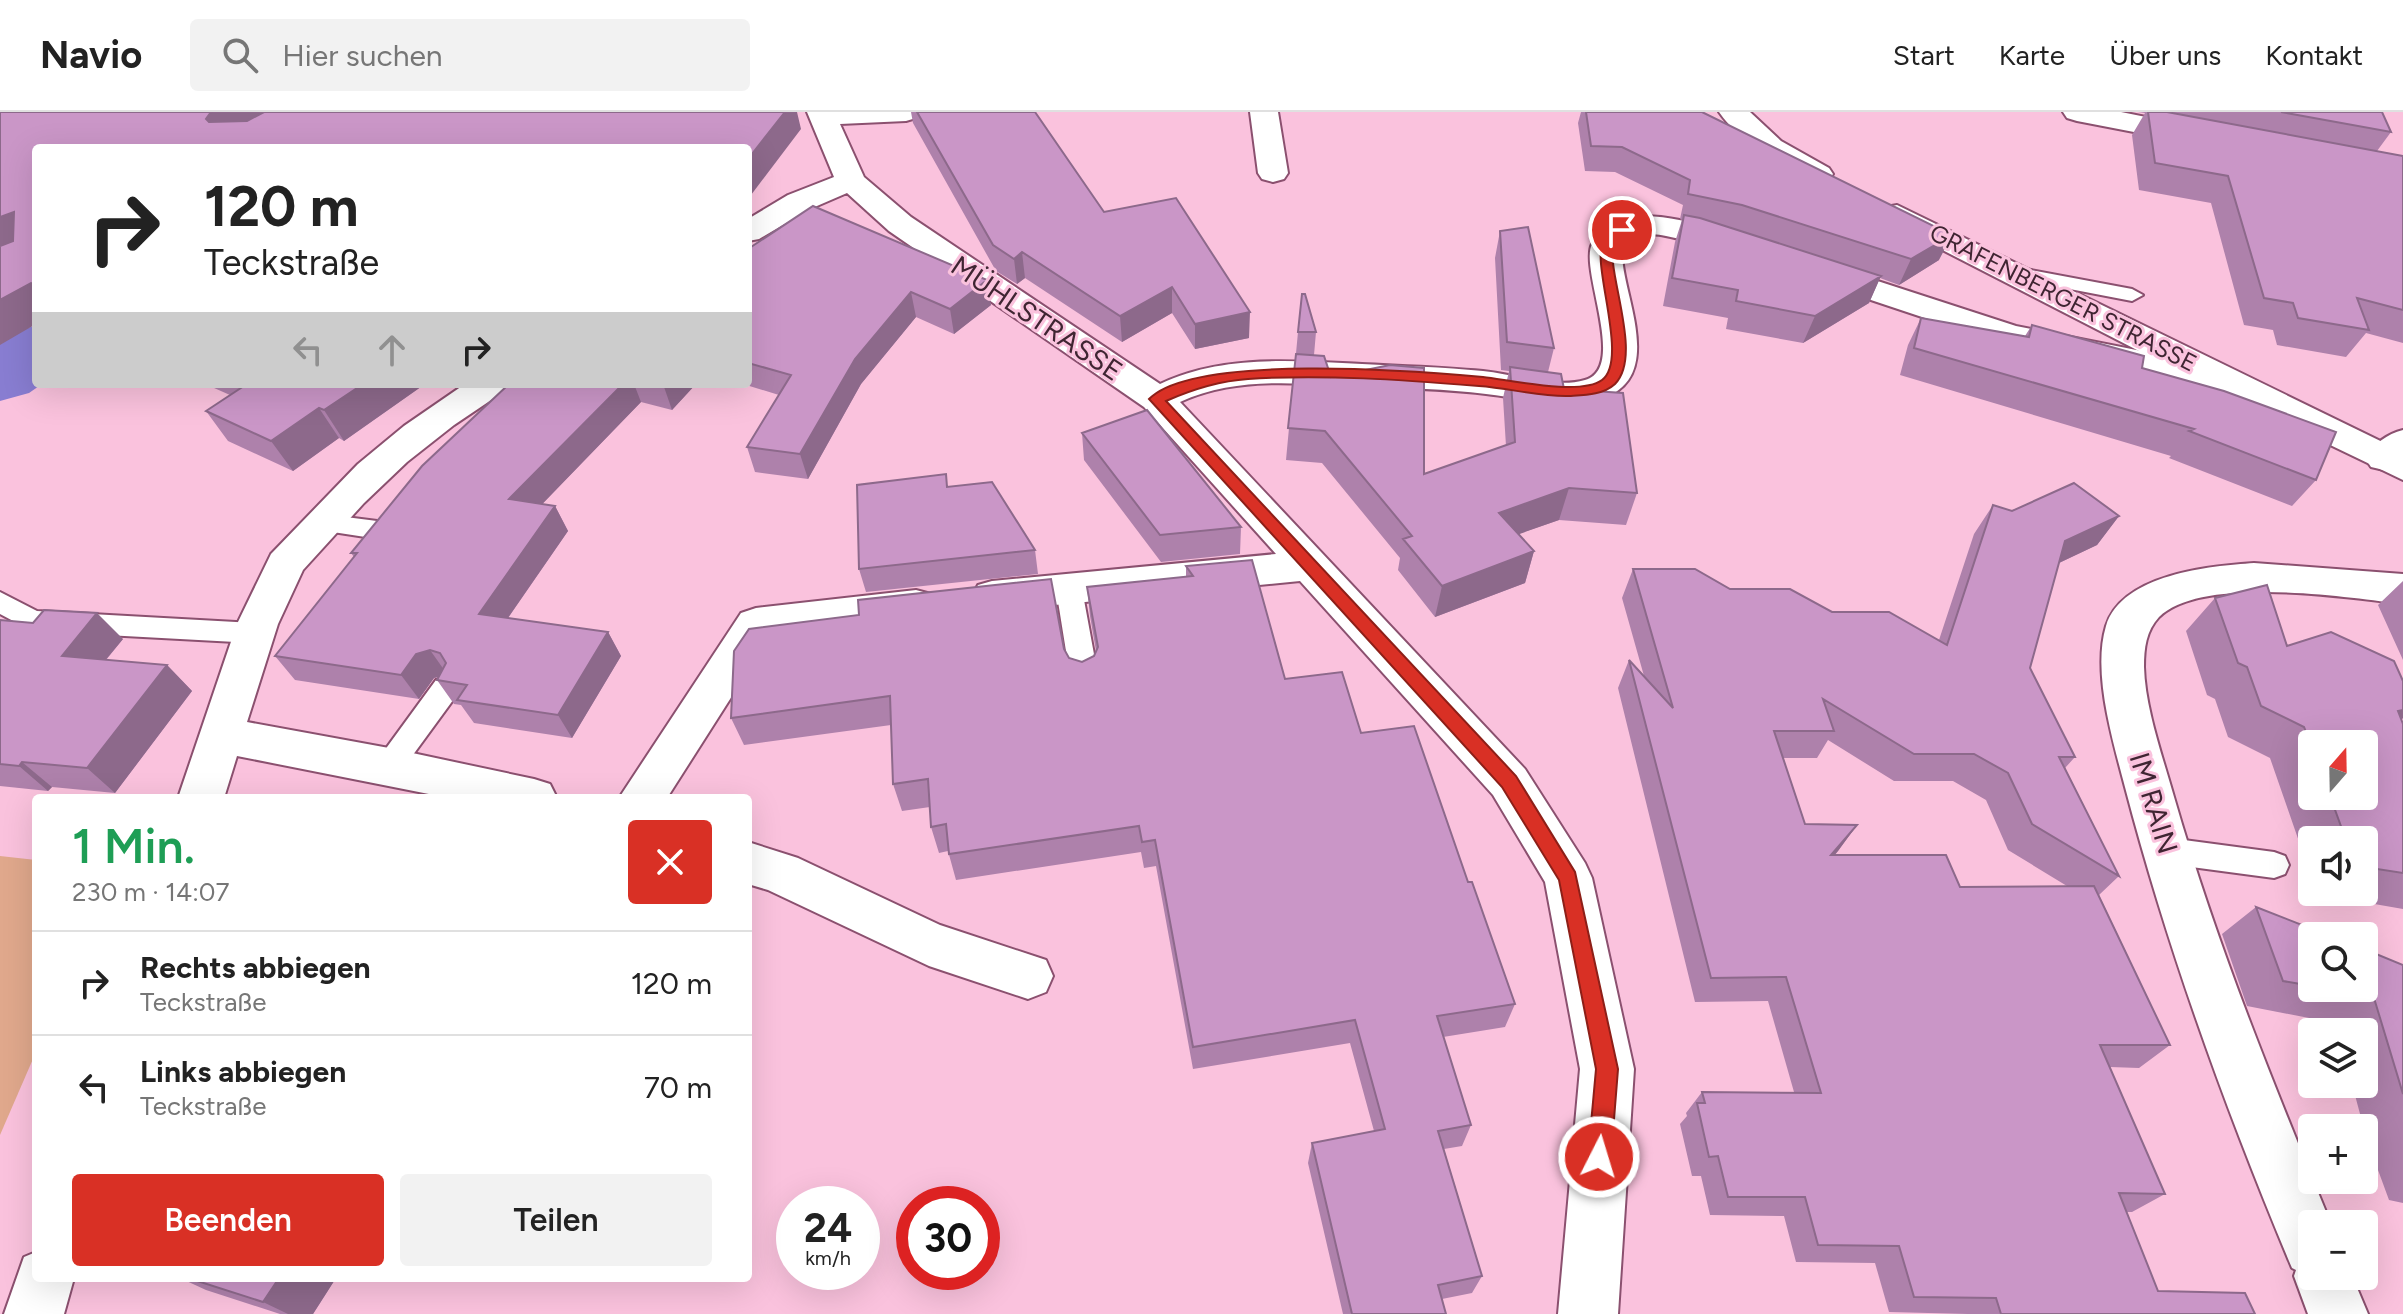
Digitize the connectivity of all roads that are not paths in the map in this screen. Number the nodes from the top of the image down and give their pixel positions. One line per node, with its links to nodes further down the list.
1 (906, 112): 5 (street)
2 (1264, 112): 7 (street)
3 (1733, 112): 10 (street, GRAFENBERGER STRASSE)
4 (2077, 112): 6 (street)
5 (822, 114): 8 (street, MÜHLSTRASSE)
6 (2217, 139)
7 (1273, 173)
8 (851, 181): 9 (street); 14 (street, MÜHLSTRASSE)
9 (752, 230)
10 (2020, 274): 11 (lane); 12 (street, GRAFENBERGER STRASSE)
11 (2132, 295)
12 (2217, 377): 14 (street); 15 (street, GRAFENBERGER STRASSE)
13 (486, 388): 16 (street)
14 (1157, 399): 18 (street, MÜHLSTRASSE)
15 (2397, 456)
16 (322, 523): 17 (lane); 22 (street)
17 (385, 531)
18 (1312, 565): 19 (street); 38 (street, MÜHLSTRASSE)
19 (1069, 589): 23 (lane); 29 (street)
20 (2403, 589): 30 (street, IM RAIN)
21 (0, 602): 22 (lane)
22 (254, 633): 25 (street)
23 (1084, 676)
24 (446, 688): 26 (lane)
25 (223, 736): 26 (street); 27 (street)
26 (389, 766): 28 (street)
27 (202, 794)
28 (516, 794)
29 (645, 794)
30 (2169, 851): 32 (lane); 34 (street, IM RAIN)
31 (752, 864): 33 (street)
32 (2274, 865)
33 (1028, 976)
34 (2298, 1212)
35 (44, 1282): 37 (street)
36 (2329, 1290): 39 (street)
37 (34, 1314)
38 (1588, 1314)
39 (2338, 1314)

